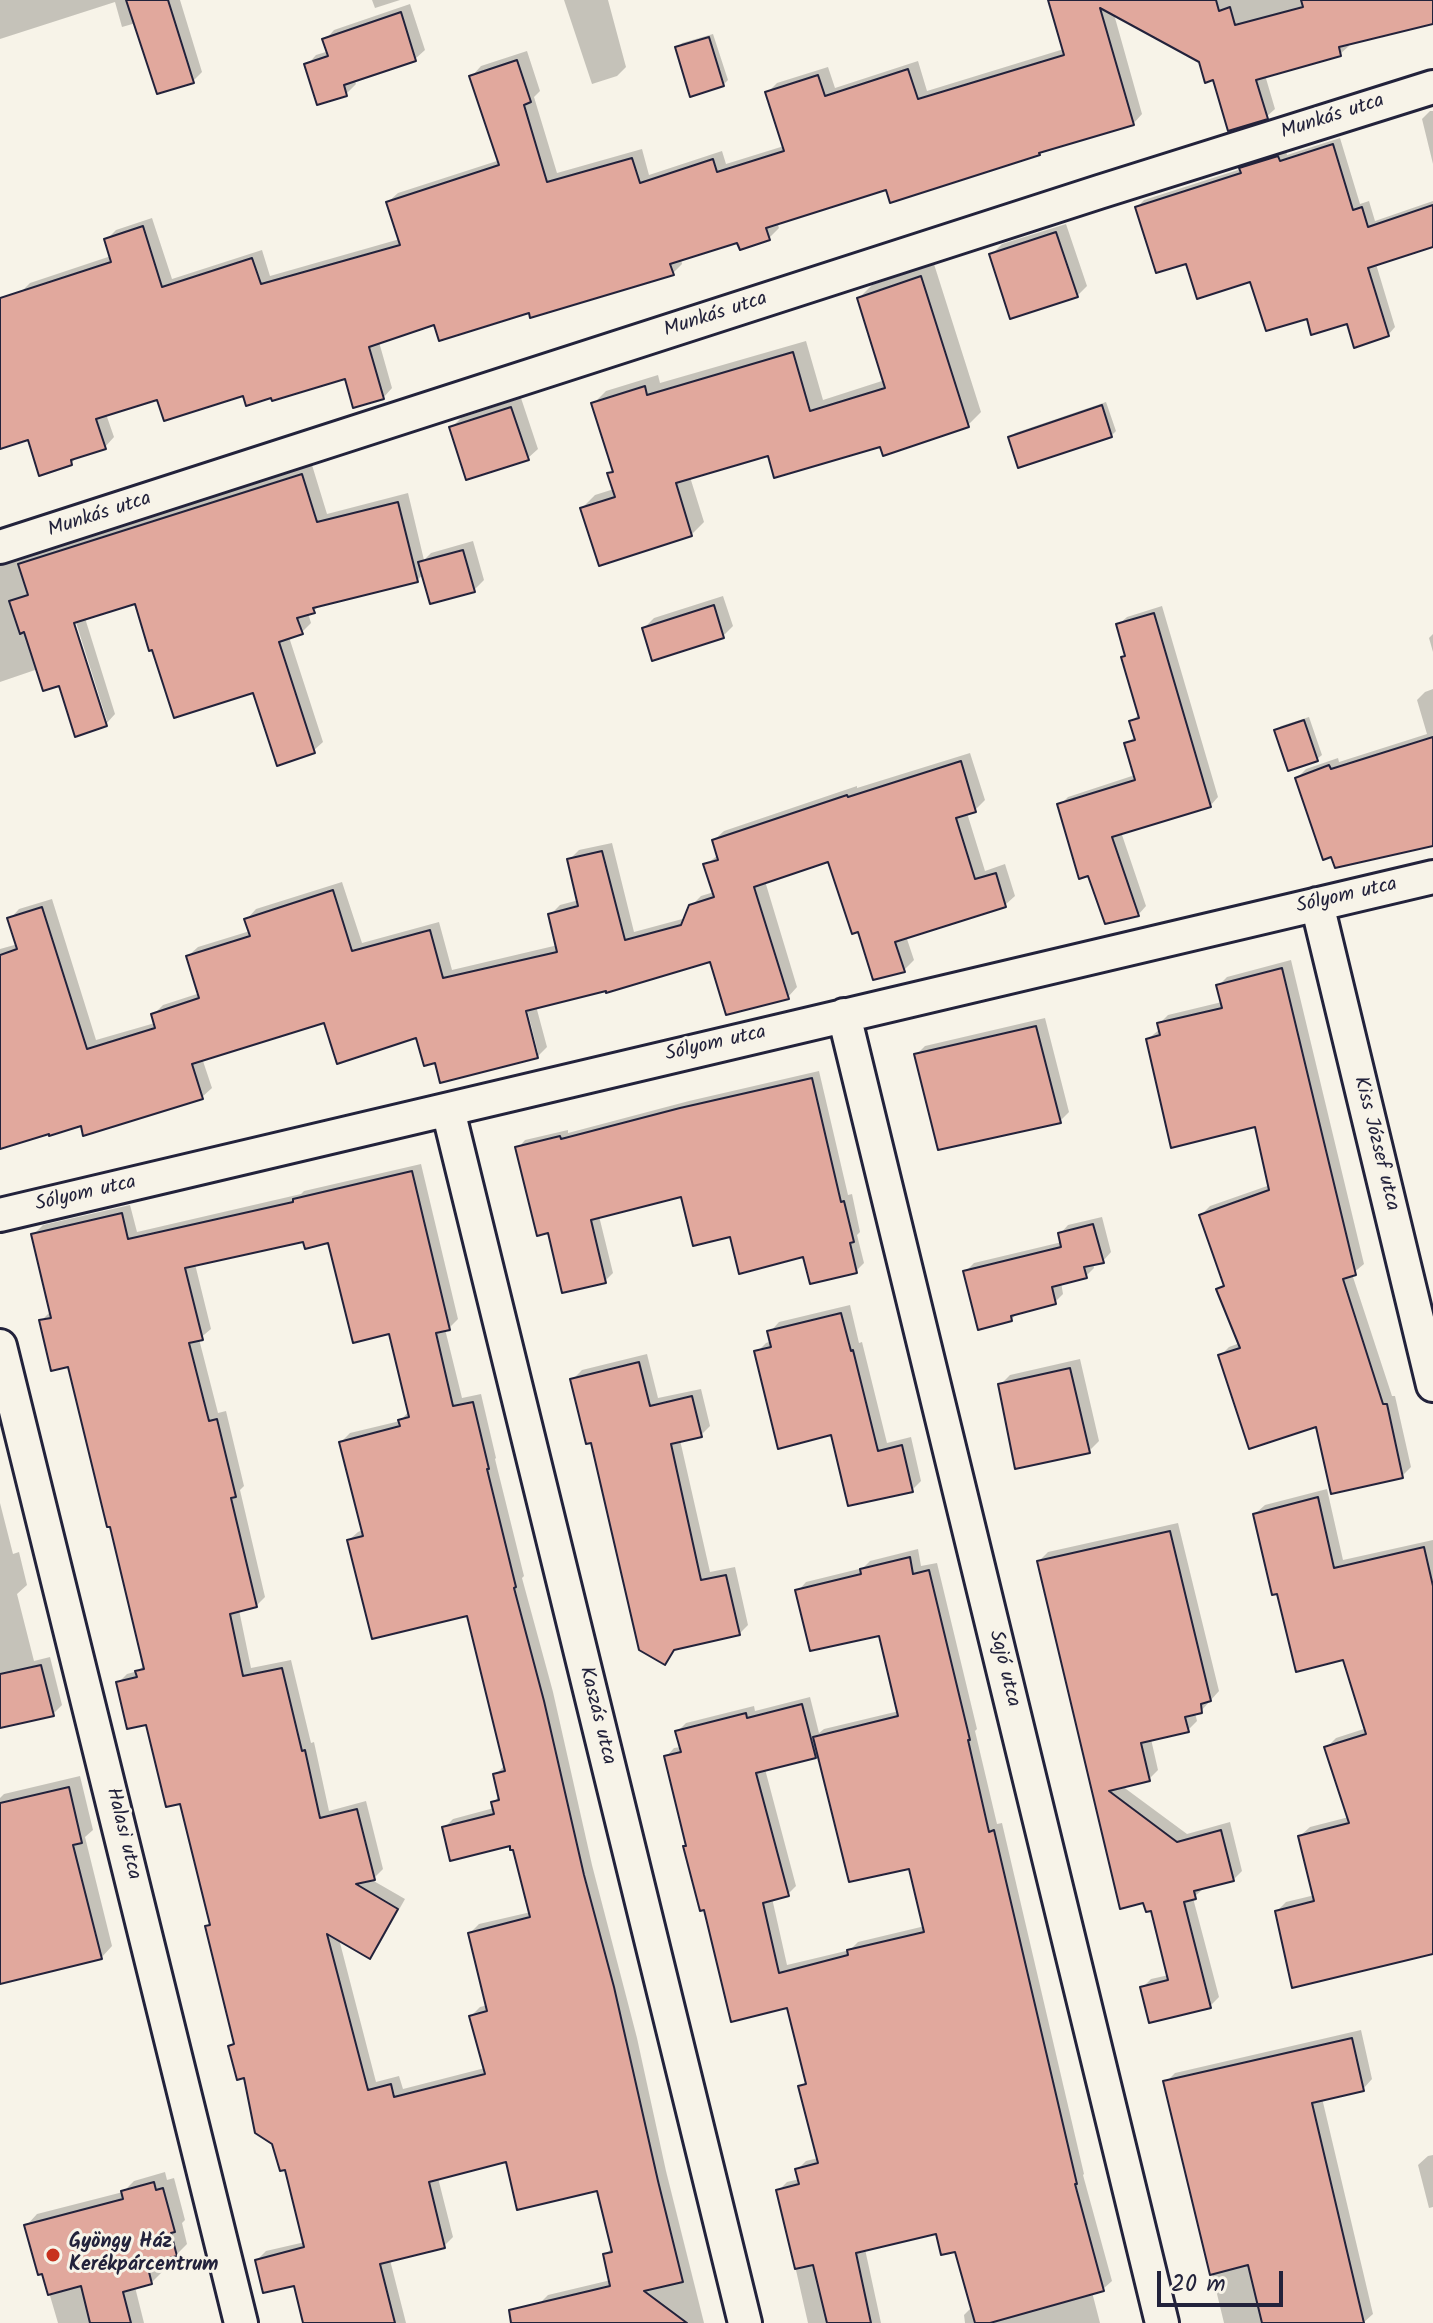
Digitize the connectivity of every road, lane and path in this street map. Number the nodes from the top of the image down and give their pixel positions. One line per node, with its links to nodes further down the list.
1 (1433, 87): 2 (street, Munkás utca)
2 (0, 547)
3 (1433, 877): 4 (street, Sólyom utca)
4 (1317, 904): 5 (street, Sólyom utca); 9 (street, Kiss József utca)
5 (844, 1015): 6 (street, Sólyom utca); 12 (street, Sajó utca)
6 (448, 1110): 7 (street, Sólyom utca); 11 (street, Kaszás utca)
7 (0, 1215)
8 (0, 1346): 10 (street, Halasi utca)
9 (1433, 1385)
10 (241, 2323)
11 (745, 2323)
12 (1162, 2323)

